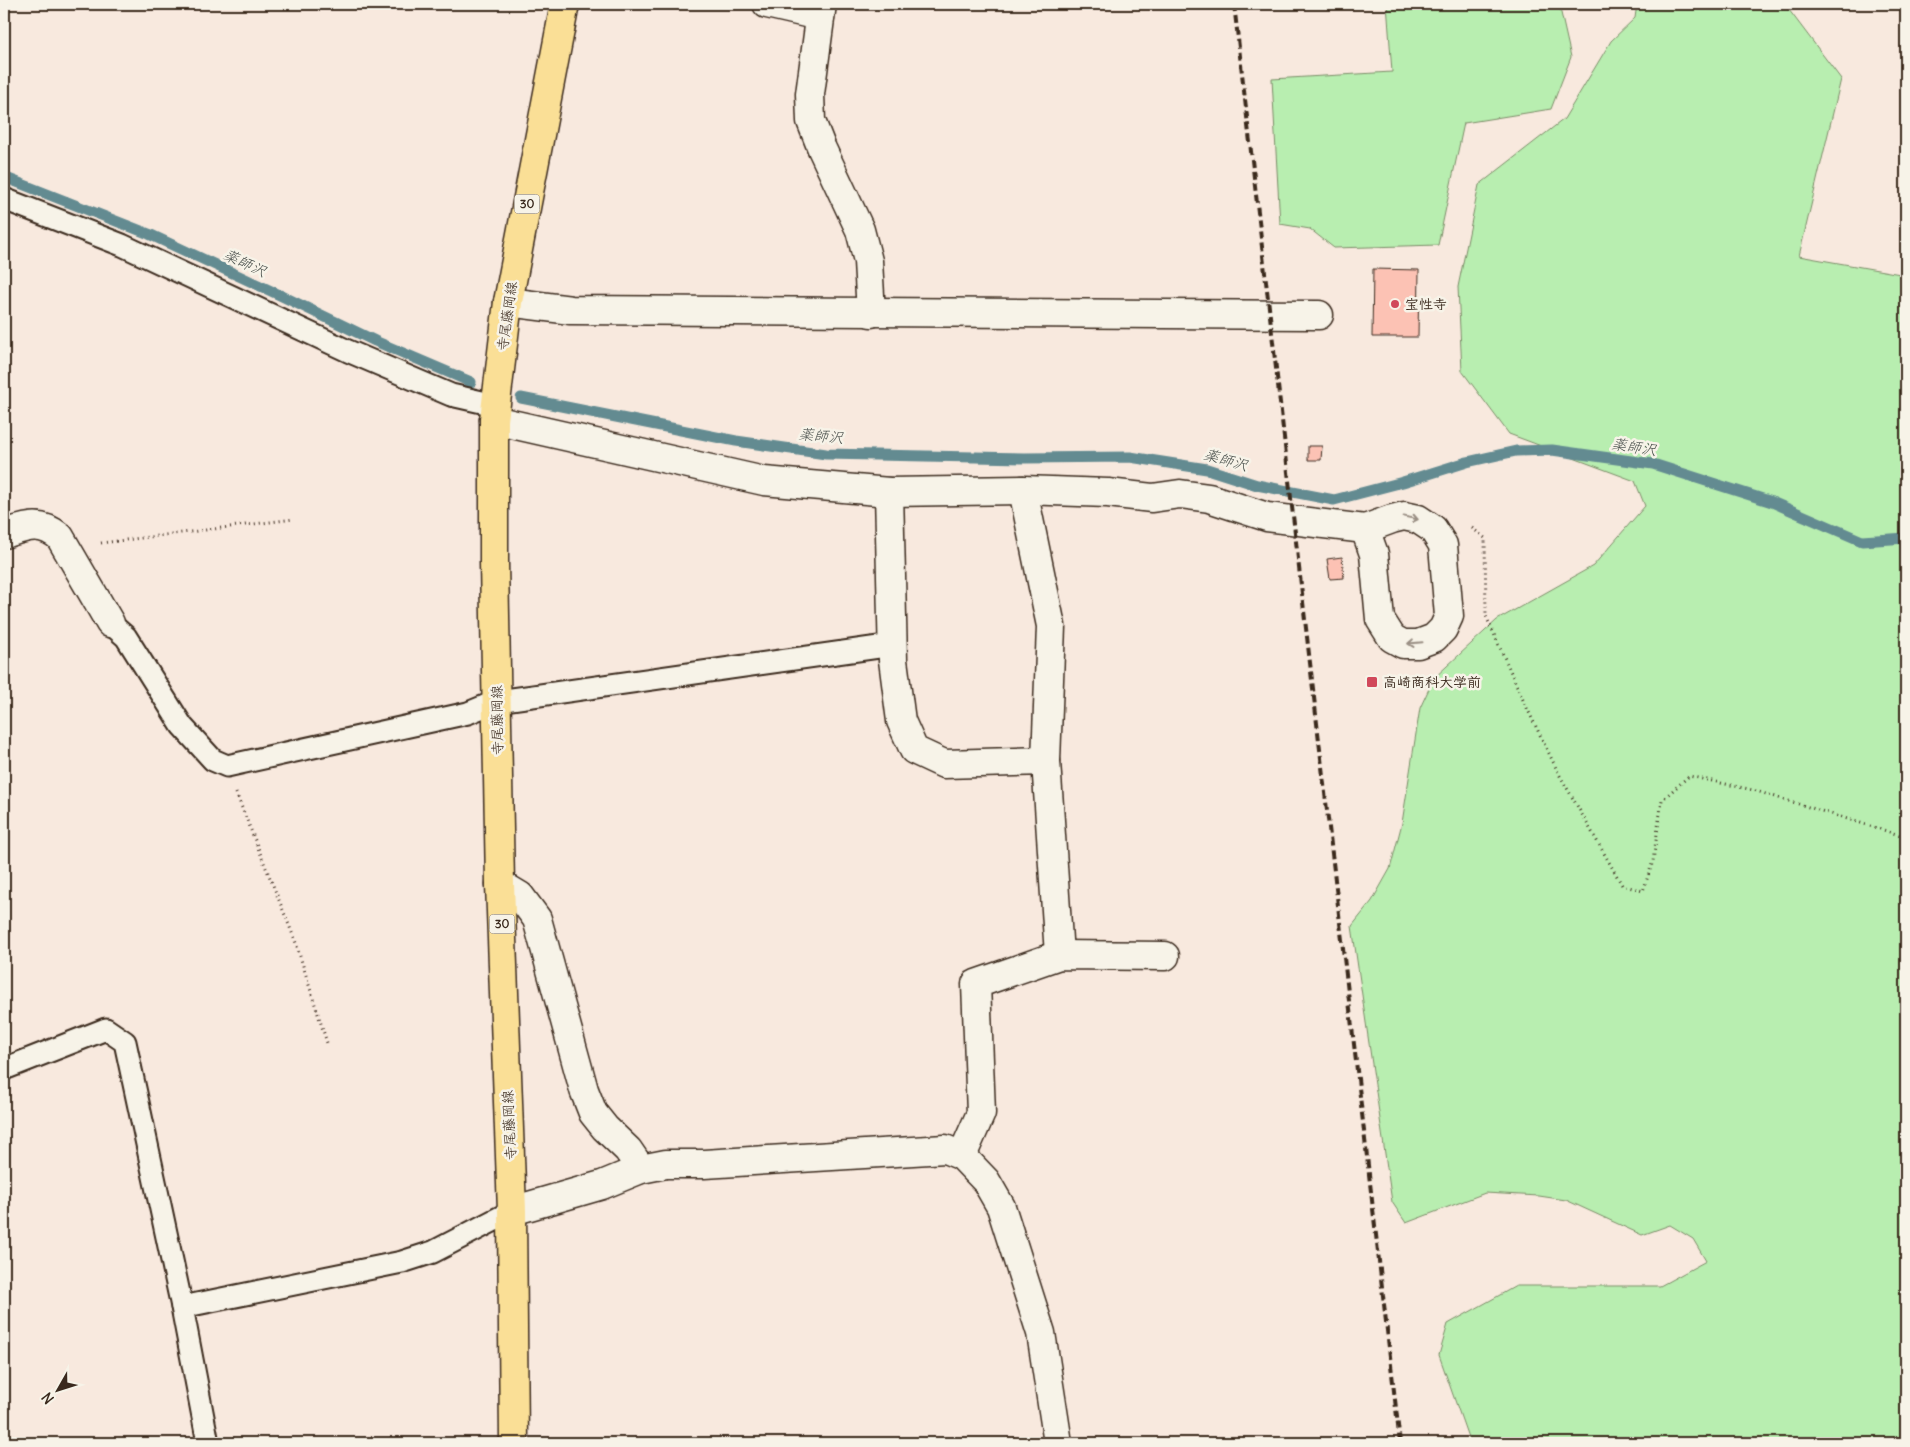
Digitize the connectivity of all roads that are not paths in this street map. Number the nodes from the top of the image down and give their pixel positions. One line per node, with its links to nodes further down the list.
1 (565, 4): 5 (main road, 寺尾藤岡線 / 30)
2 (767, 4): 3 (street)
3 (820, 10): 6 (street)
4 (4, 199): 8 (lane)
5 (508, 302): 6 (street); 8 (main road, 寺尾藤岡線 / 30)
6 (871, 313): 7 (street)
7 (1319, 315)
8 (494, 412): 10 (street); 15 (main road, 寺尾藤岡線 / 30)
9 (1023, 490): 10 (street); 11 (street); 16 (street)
10 (889, 492): 14 (street)
11 (1365, 529): 11 (street, one-way to 11)
12 (4, 534): 13 (street)
13 (110, 623): 15 (lane)
14 (893, 644): 15 (lane); 16 (street)
15 (497, 701): 17 (main road, 寺尾藤岡線 / 30)
16 (1046, 762): 18 (street)
17 (500, 884): 22 (street); 23 (main road, 寺尾藤岡線 / 30)
18 (1059, 955): 19 (street); 21 (street)
19 (1165, 956)
20 (4, 1069): 24 (lane)
21 (962, 1156): 22 (street); 27 (street)
22 (641, 1169): 23 (street)
23 (512, 1211): 24 (lane); 26 (main road, 寺尾藤岡線 / 30)
24 (182, 1307): 25 (lane)
25 (208, 1443)
26 (514, 1443)
27 (1058, 1443)

